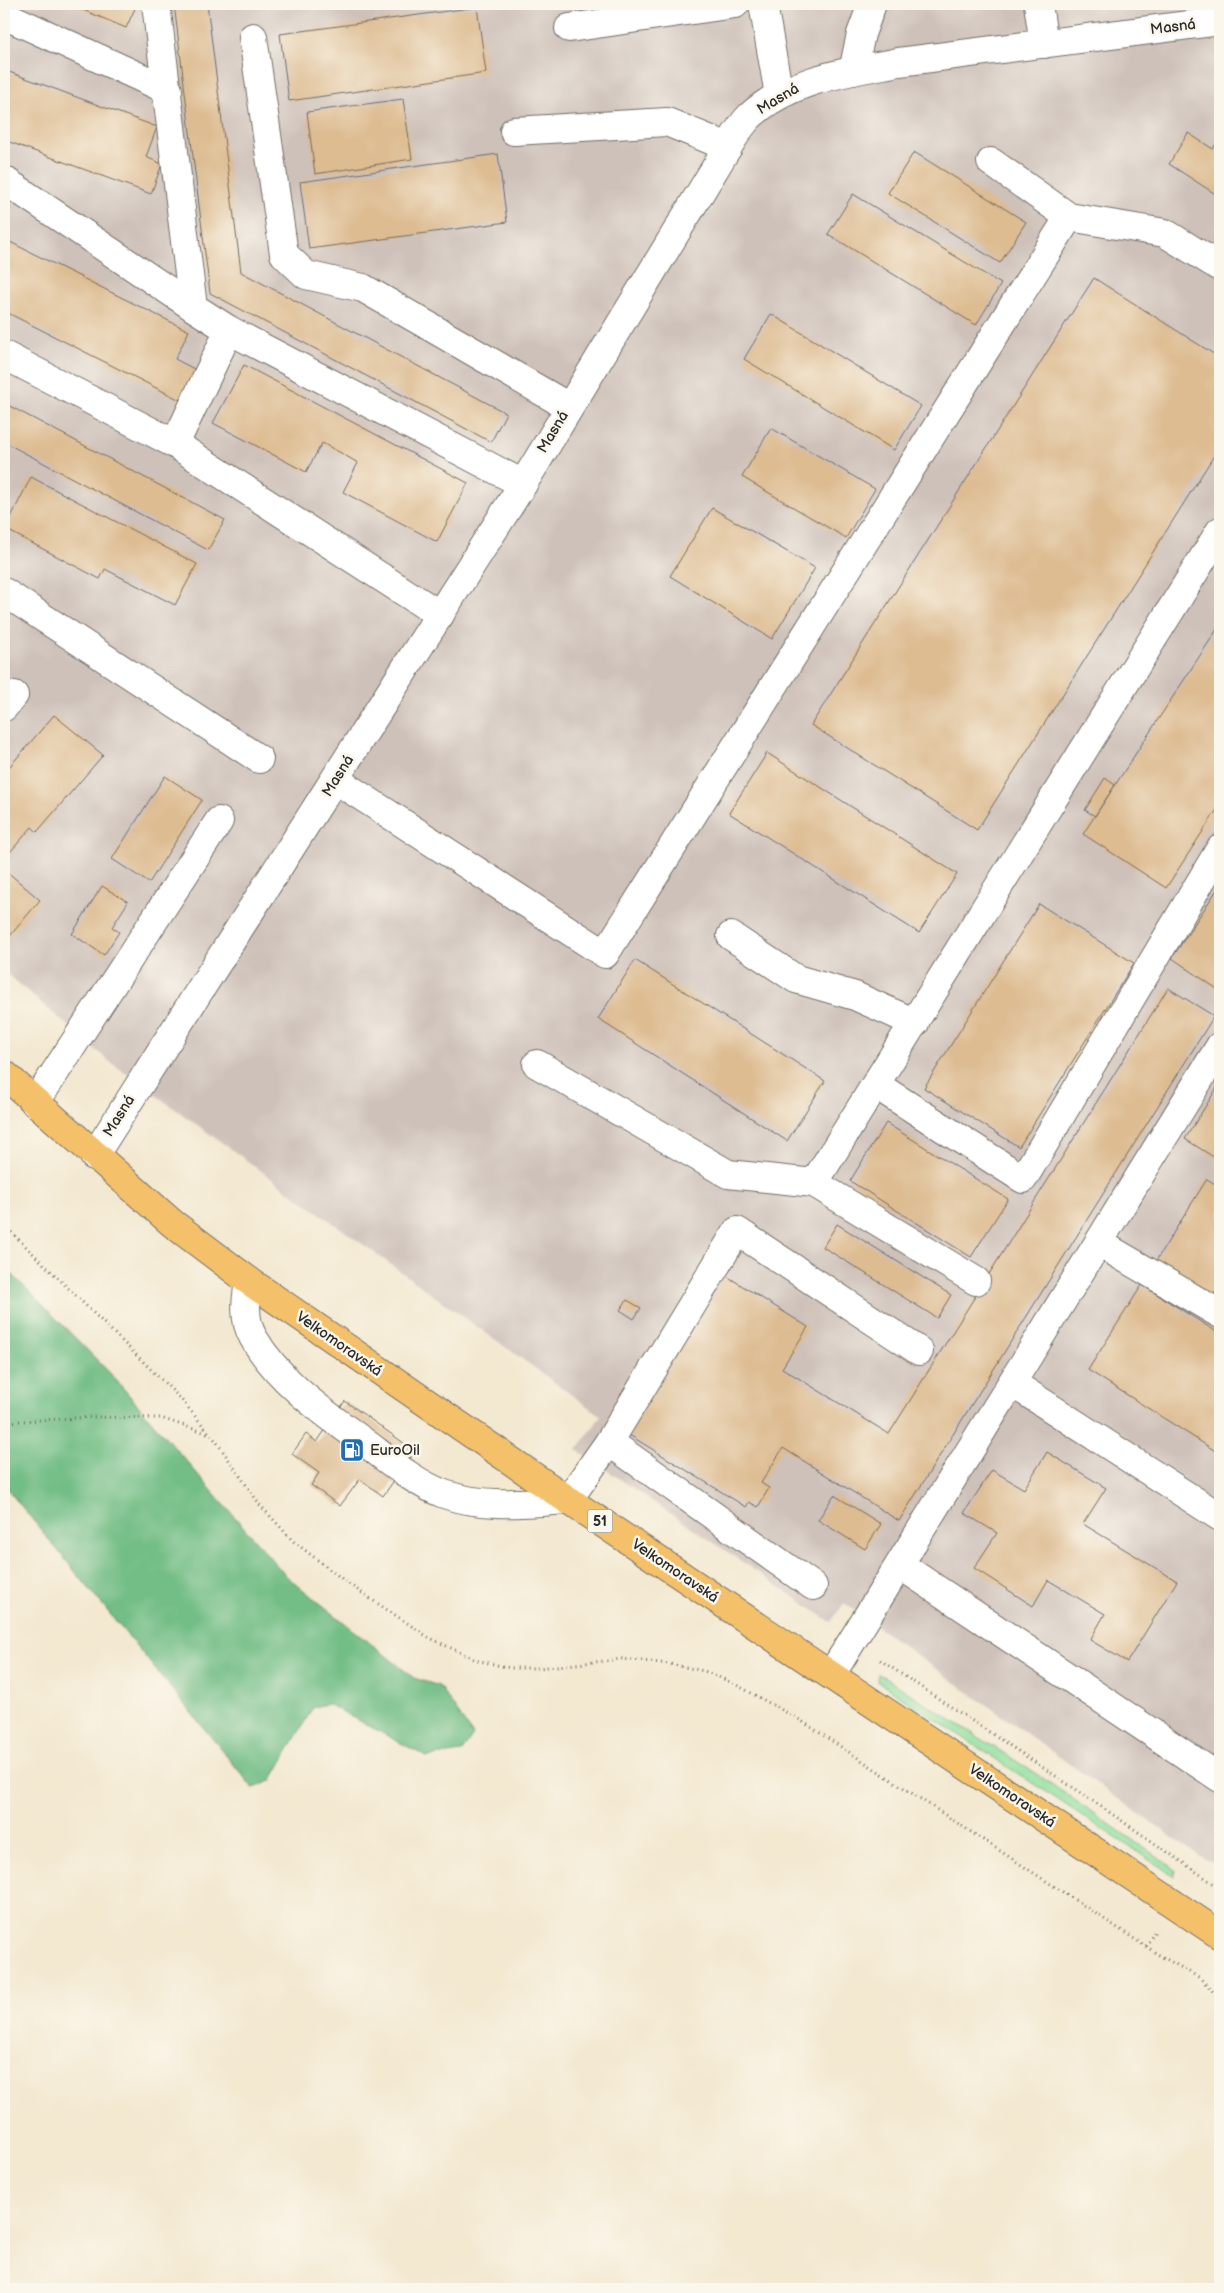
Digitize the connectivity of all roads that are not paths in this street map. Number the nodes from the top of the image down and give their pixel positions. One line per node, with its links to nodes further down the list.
1 (156, 4): 12 (lane)
2 (735, 4): 8 (lane)
3 (763, 4): 13 (lane)
4 (872, 4): 11 (lane)
5 (1038, 4): 10 (lane)
6 (4, 15): 12 (lane)
7 (1220, 21): 10 (lane, Masná)
8 (569, 28)
9 (253, 37): 23 (lane)
10 (1044, 44): 11 (lane, Masná)
11 (853, 71): 13 (lane, Masná)
12 (168, 90): 20 (lane)
13 (779, 95): 15 (lane, Masná)
14 (514, 132): 15 (lane)
15 (728, 147): 23 (lane, Masná)
16 (991, 162): 18 (lane)
17 (4, 180): 20 (lane)
18 (1069, 217): 19 (lane); 30 (lane)
19 (1220, 267)
20 (193, 307): 21 (lane)
21 (229, 330): 24 (lane); 25 (lane)
22 (4, 355): 24 (lane)
23 (569, 407): 25 (lane, Masná)
24 (175, 444): 28 (lane)
25 (522, 484): 28 (lane, Masná)
26 (1220, 531): 34 (lane)
27 (4, 592): 29 (lane)
28 (440, 615): 30 (lane, Masná)
29 (259, 759)
30 (336, 780): 40 (lane, Masná)
31 (219, 821): 39 (lane)
32 (1220, 849): 38 (lane)
33 (731, 936): 34 (lane)
34 (915, 1023): 38 (lane)
35 (1220, 1046): 42 (lane)
36 (537, 1064): 41 (lane)
37 (4, 1074): 39 (main road, Velkomoravská / 51)
38 (876, 1085): 41 (lane)
39 (35, 1103): 40 (main road, Velkomoravská / 51)
40 (94, 1156): 43 (main road, Velkomoravská / 51)
41 (814, 1183): 44 (lane)
42 (1100, 1243): 45 (lane); 47 (lane)
43 (248, 1281): 49 (main road, Velkomoravská / 51); 49 (lane)
44 (976, 1281)
45 (1220, 1314)
46 (919, 1351): 48 (lane)
47 (1012, 1383): 50 (lane); 51 (lane)
48 (609, 1442): 49 (lane); 52 (lane)
49 (568, 1500): 53 (main road, Velkomoravská / 51)
50 (1220, 1517)
51 (900, 1565): 53 (lane); 54 (lane)
52 (813, 1586)
53 (832, 1676): 55 (main road, Velkomoravská / 51)
54 (1220, 1778)
55 (1220, 1935)

